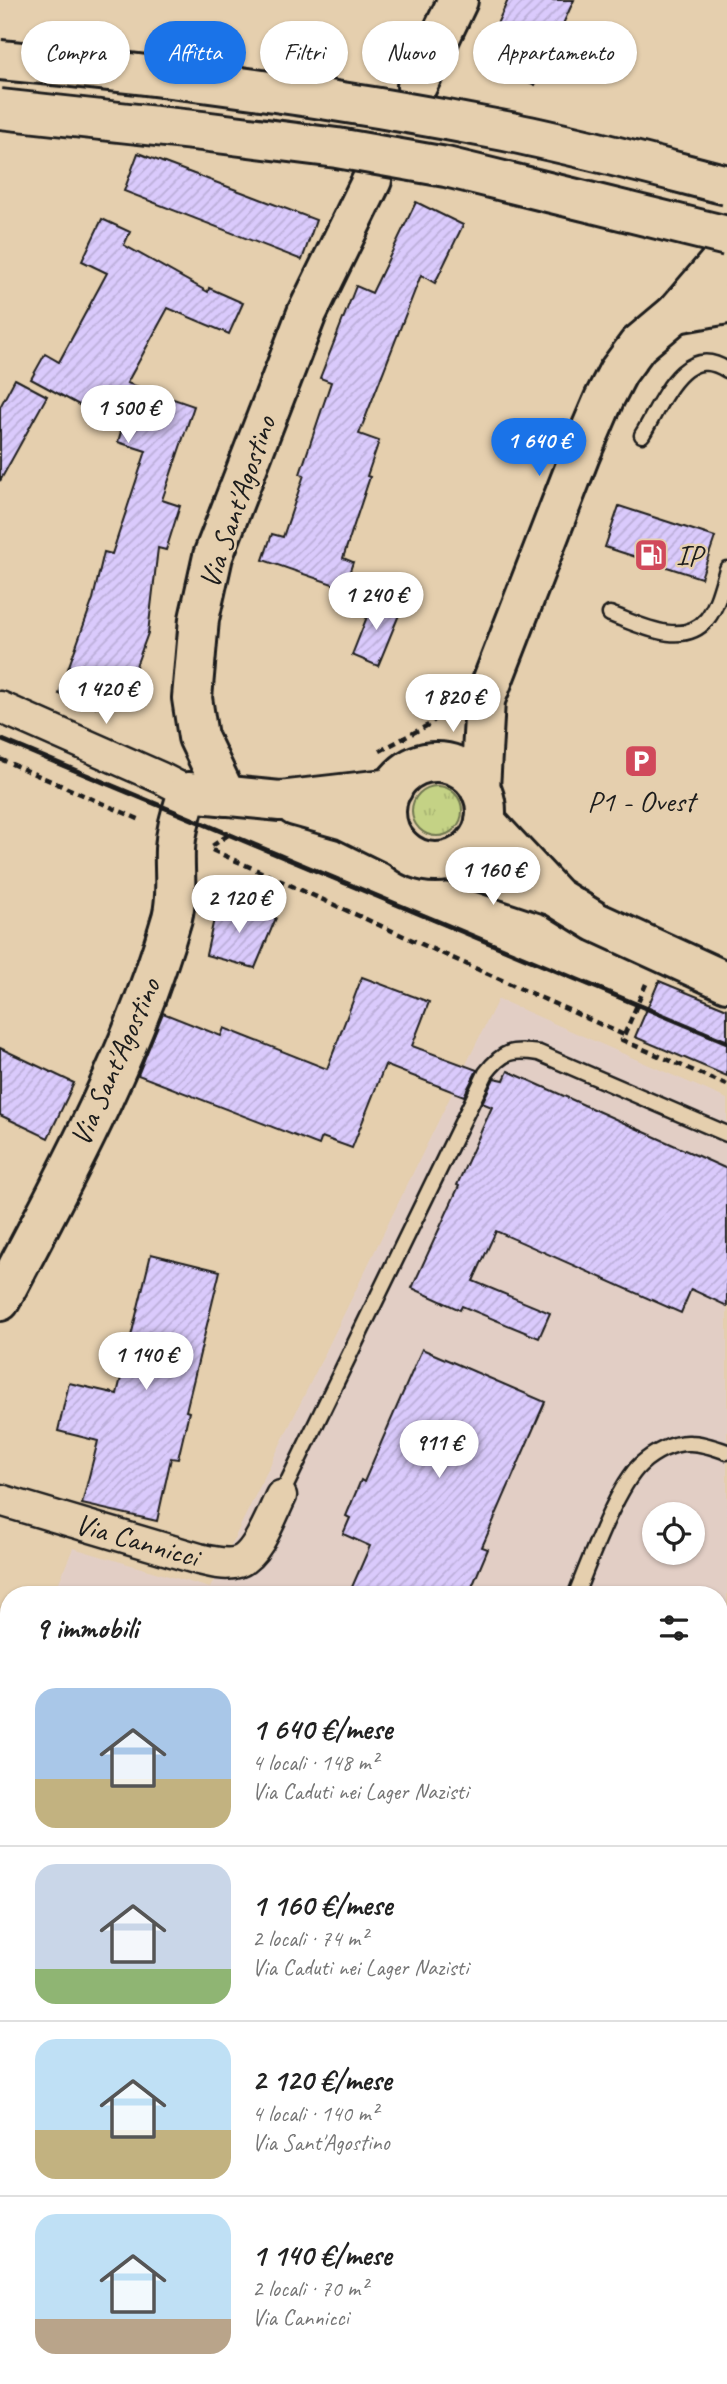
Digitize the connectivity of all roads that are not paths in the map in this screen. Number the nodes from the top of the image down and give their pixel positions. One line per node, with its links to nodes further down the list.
1 (458, 0): 3 (main road)
2 (0, 60): 6 (main road, bridge)
3 (417, 86)
4 (0, 109): 7 (main road, bridge)
5 (372, 180): 19 (main road, Via Sant'Agostino)
6 (727, 185)
7 (723, 249): 9 (main road)
8 (727, 304): 9 (main road)
9 (676, 313): 14 (main road)
10 (727, 370): 11 (lane)
11 (642, 436)
12 (727, 569): 13 (lane)
13 (610, 614)
14 (468, 701): 16 (main road); 20 (main road)
15 (0, 706): 18 (street)
16 (432, 763): 17 (main road); 20 (main road)
17 (393, 788): 19 (main road); 21 (main road)
18 (188, 792): 19 (main road); 26 (main road, Via Sant'Agostino)
19 (250, 798): 21 (main road)
20 (483, 805): 22 (main road); 23 (main road)
21 (400, 847): 22 (main road)
22 (449, 861): 23 (main road)
23 (556, 897): 24 (main road)
24 (726, 981)
25 (727, 1134): 28 (lane)
26 (0, 1301)
27 (727, 1452): 30 (lane)
28 (281, 1496): 29 (street, Via Cannicci)
29 (0, 1500)
30 (579, 1586)

